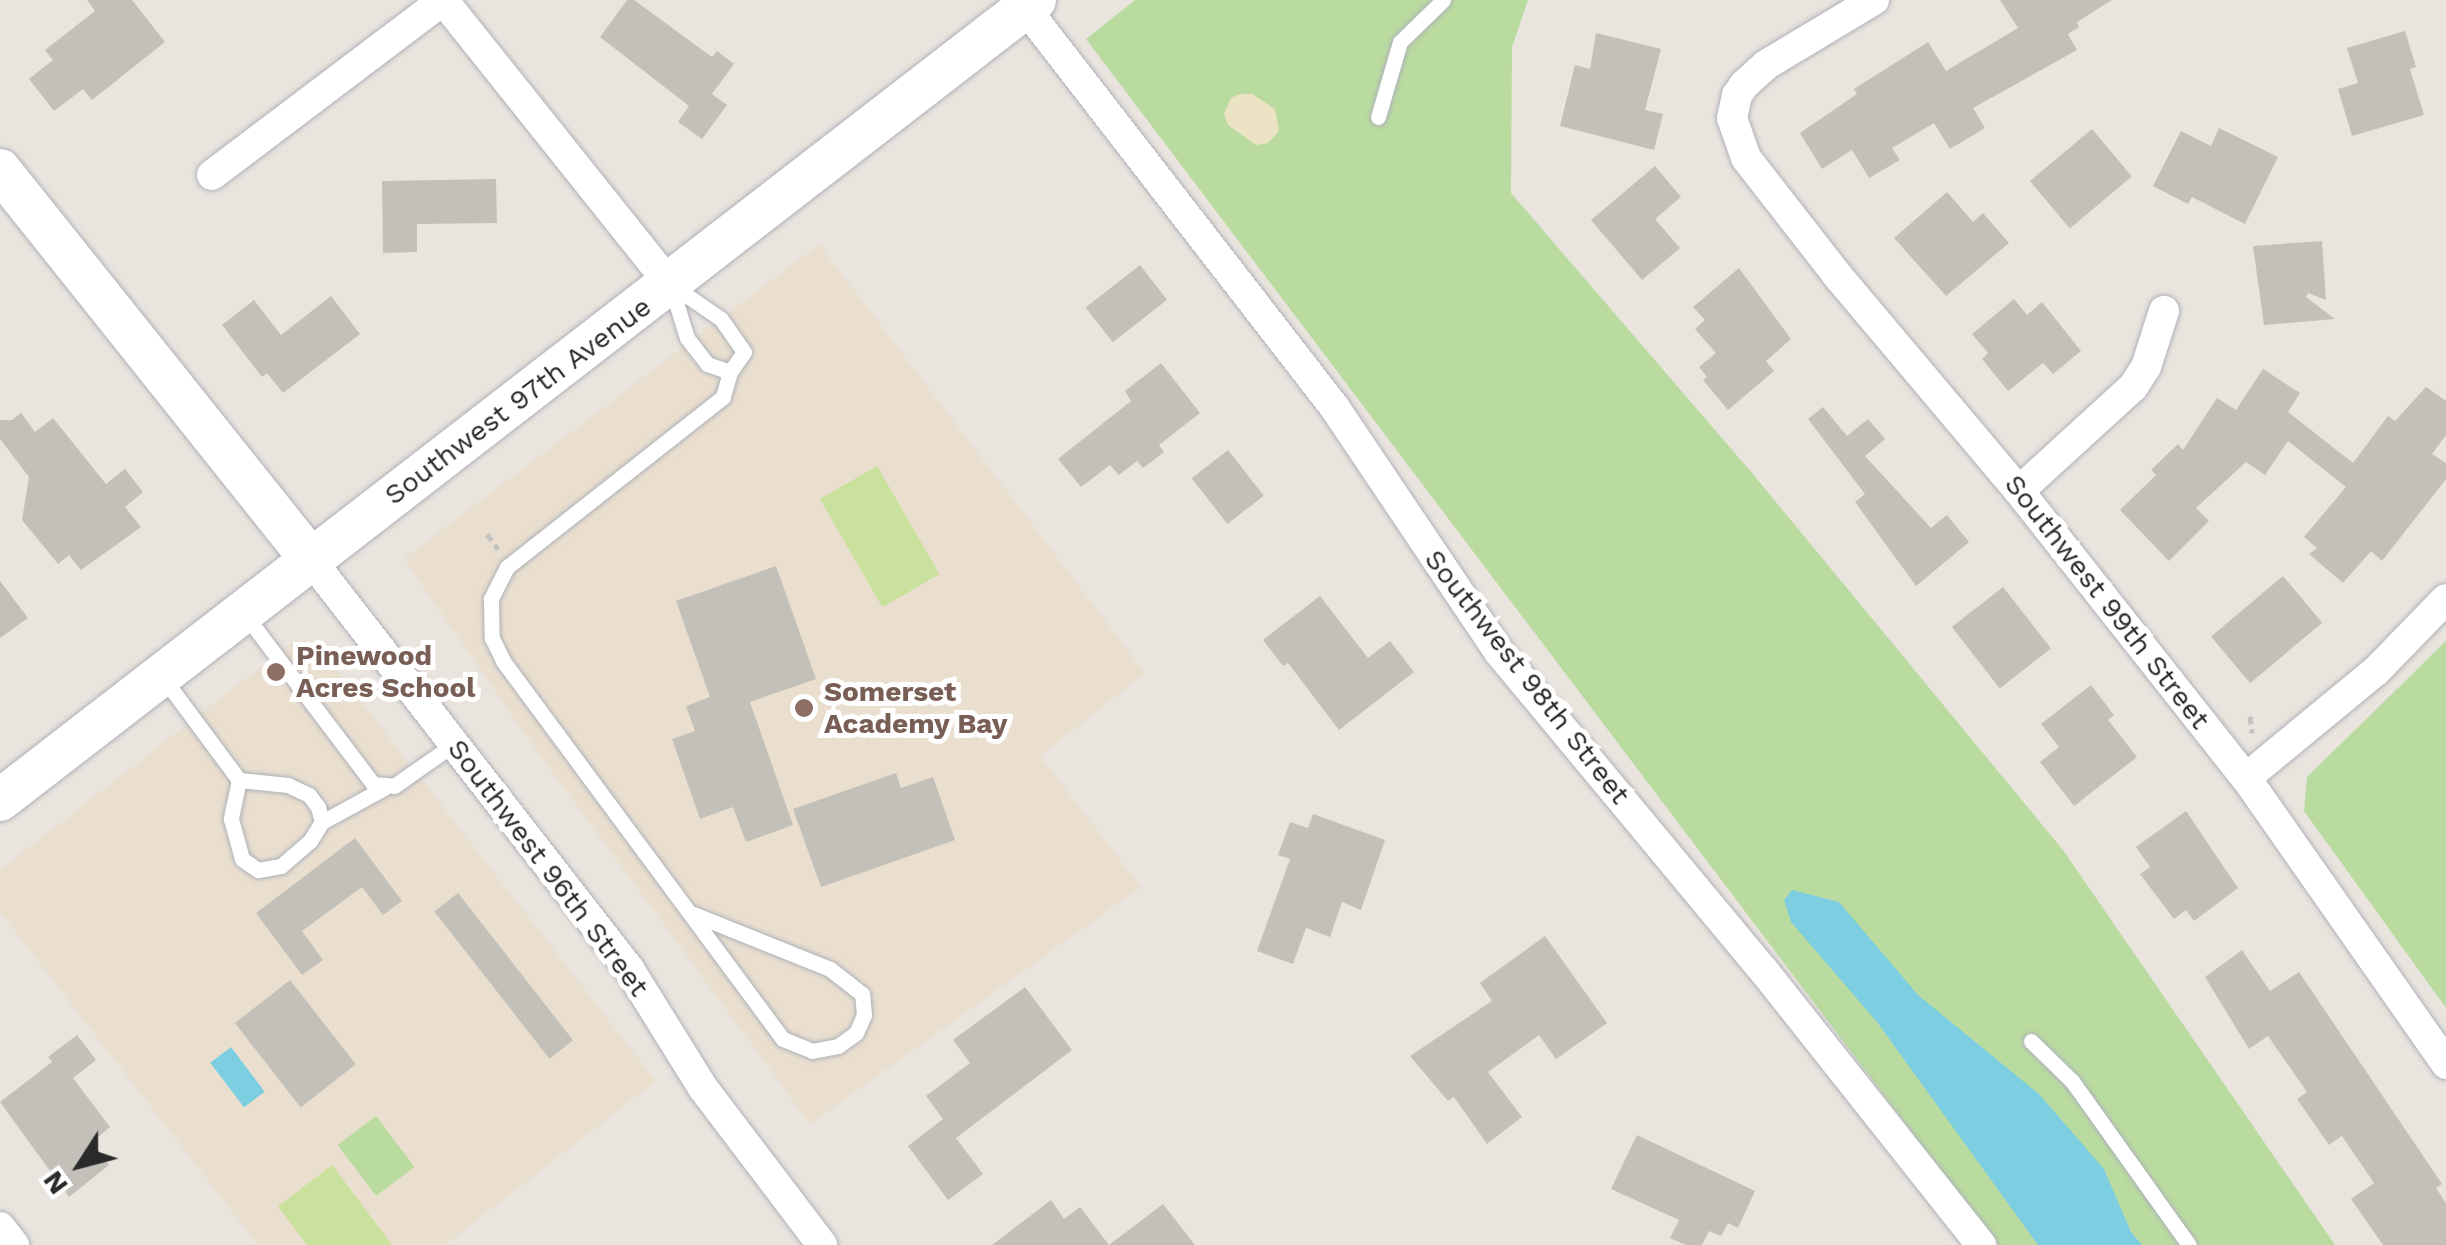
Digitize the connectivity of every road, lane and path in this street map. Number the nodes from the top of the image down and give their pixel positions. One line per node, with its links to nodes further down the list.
1 (443, 0): 7 (street); 8 (street)
2 (1443, 0): 5 (lane)
3 (1874, 0): 11 (street, Southwest 99th Street)
4 (1026, 3): 8 (street, Southwest 97th Avenue); 32 (street, Southwest 98th Street)
5 (1378, 117)
6 (0, 170): 14 (street, Southwest 96th Street)
7 (212, 175)
8 (670, 284): 10 (lane); 10 (lane); 14 (street, Southwest 97th Avenue)
9 (2164, 311): 11 (street)
10 (730, 372): 26 (lane)
11 (2019, 491): 21 (street, Southwest 99th Street)
12 (487, 534): 13 (path)
13 (500, 551)
14 (311, 560): 16 (street, Southwest 97th Avenue); 20 (street, Southwest 96th Street)
15 (2446, 599): 21 (street)
16 (244, 612): 17 (street, Southwest 97th Avenue); 23 (lane)
17 (162, 676): 22 (lane); 24 (street, Southwest 97th Avenue)
18 (2250, 716): 19 (path)
19 (2252, 733)
20 (454, 744): 23 (lane); 31 (street, Southwest 96th Street)
21 (2246, 778): 28 (street, Southwest 99th Street)
22 (240, 780): 25 (lane); 25 (lane)
23 (389, 787): 25 (lane)
24 (0, 800)
25 (322, 822)
26 (692, 914): 26 (lane)
27 (2031, 1041): 33 (lane)
28 (2446, 1064)
29 (0, 1227): 30 (street)
30 (14, 1245)
31 (822, 1245)
32 (1981, 1245)
33 (2189, 1245)

